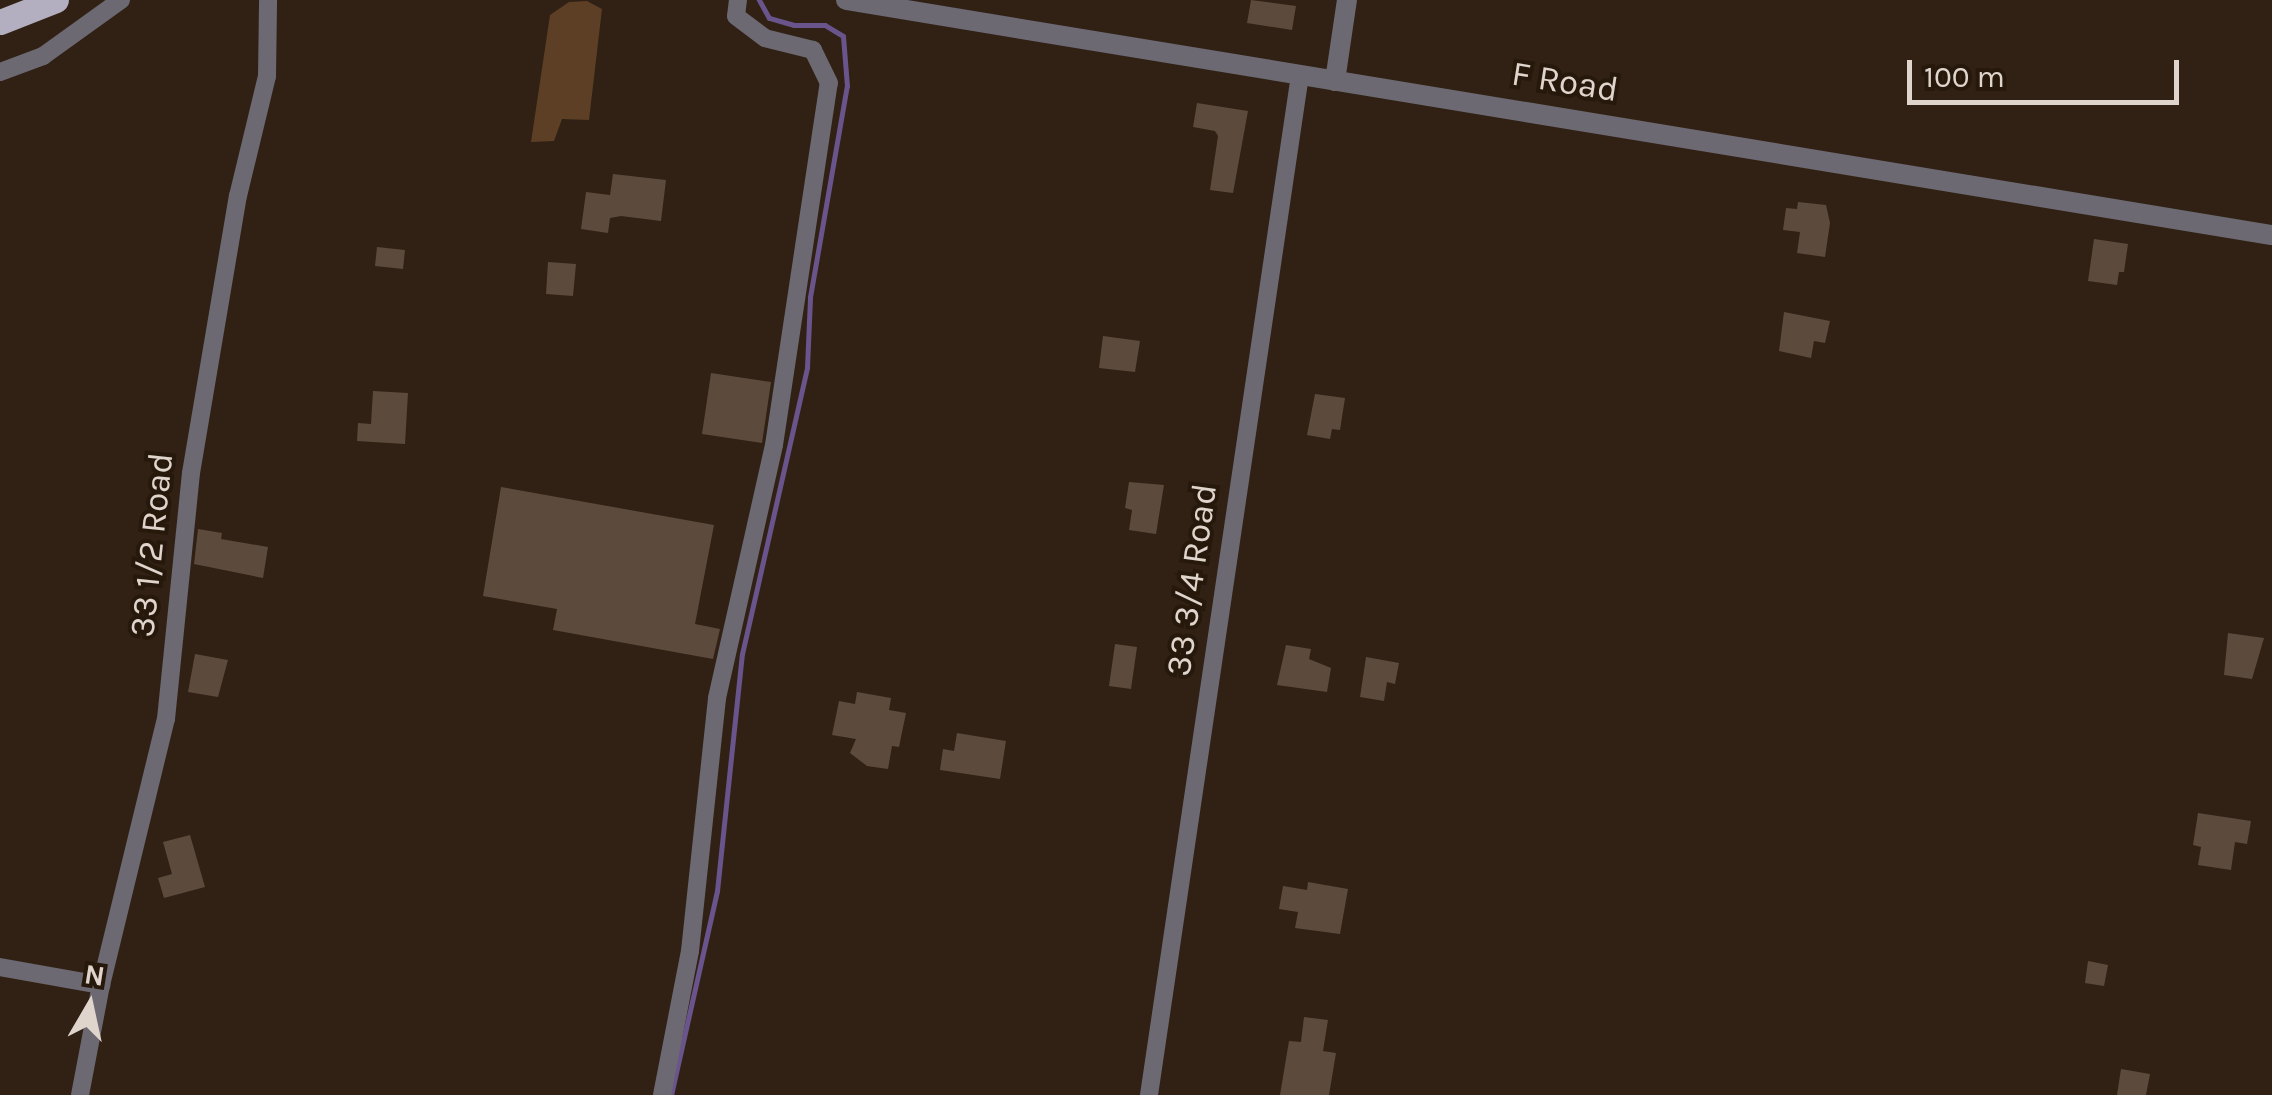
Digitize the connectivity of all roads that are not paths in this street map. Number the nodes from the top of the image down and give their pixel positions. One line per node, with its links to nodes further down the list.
1 (56, 0): 7 (main road)
2 (121, 0): 8 (street)
3 (268, 0): 13 (street, 33 1/2 Road)
4 (738, 0): 15 (street)
5 (846, 0): 9 (street, F Road)
6 (1347, 0): 10 (street)
7 (0, 22)
8 (0, 72)
9 (1300, 75): 10 (street, F Road); 16 (street, 33 3/4 Road)
10 (1335, 81): 11 (street, F Road)
11 (2272, 235)
12 (0, 967): 13 (street)
13 (101, 985): 14 (street, 33 1/2 Road)
14 (80, 1095)
15 (662, 1095)
16 (1149, 1095)

